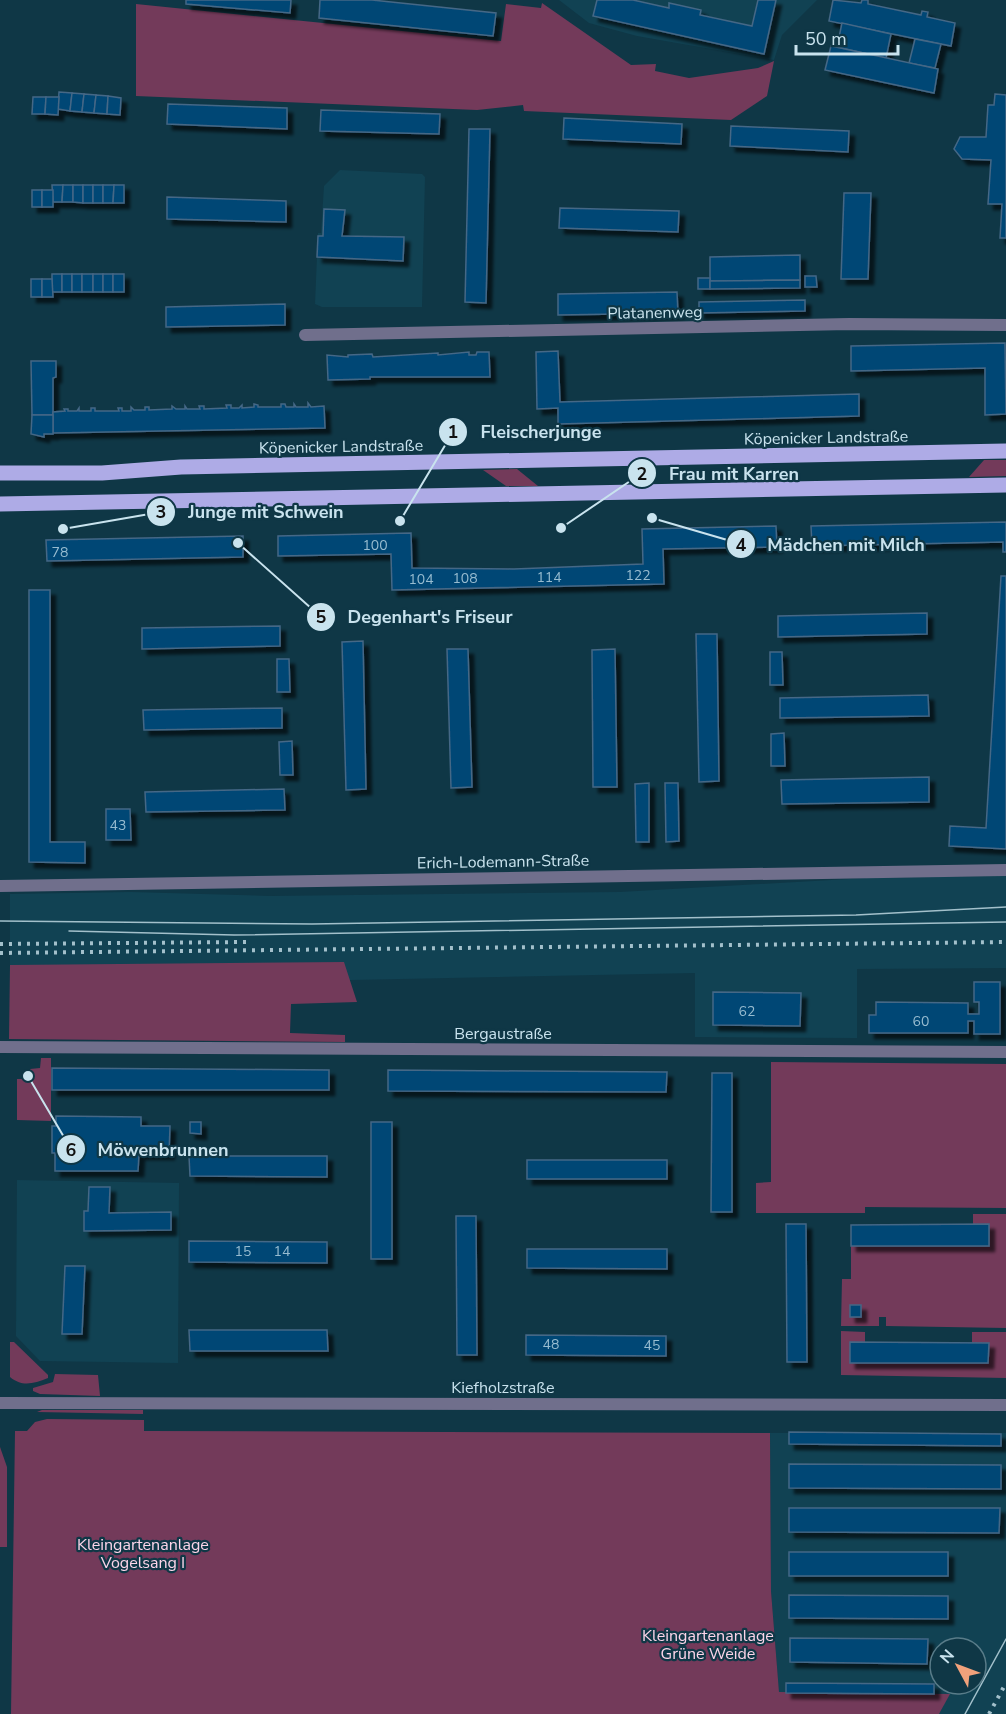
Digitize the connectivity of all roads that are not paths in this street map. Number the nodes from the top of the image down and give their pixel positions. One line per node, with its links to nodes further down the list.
1 (1006, 325): 2 (street, Platanenweg)
2 (306, 335)
3 (1006, 451): 4 (main road, Köpenicker Landstraße)
4 (0, 472)
5 (1006, 485): 6 (main road)
6 (0, 504)
7 (1006, 870): 8 (street, Erich-Lodemann-Straße)
8 (0, 886)
9 (0, 1047): 10 (street, Bergaustraße)
10 (1006, 1052)
11 (0, 1403): 12 (street, Kiefholzstraße)
12 (1006, 1405)

